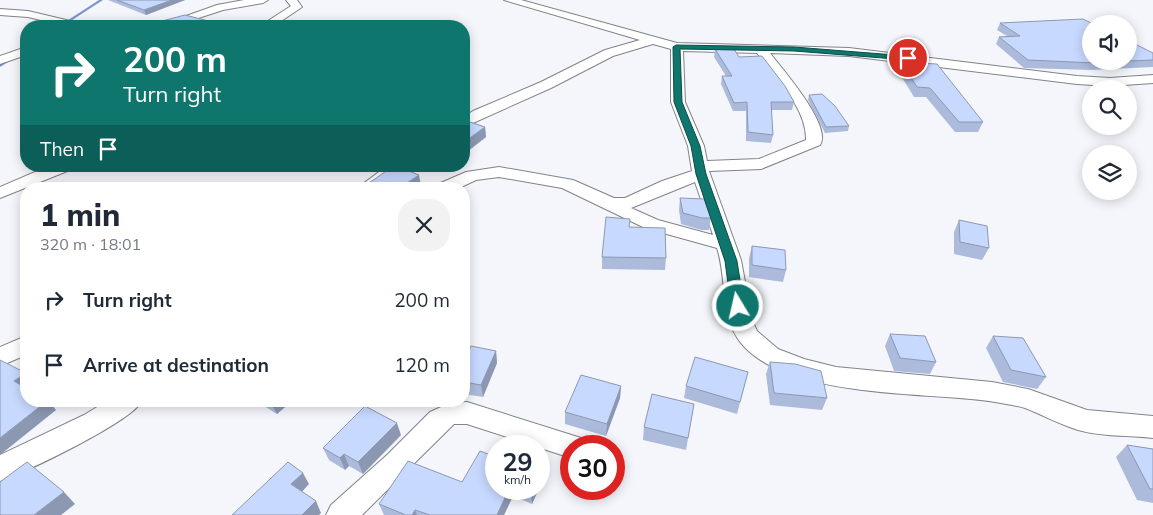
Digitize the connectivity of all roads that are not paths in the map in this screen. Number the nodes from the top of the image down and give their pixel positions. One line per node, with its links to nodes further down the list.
1 (263, 0): 6 (street)
2 (291, 0): 7 (street)
3 (508, 0): 8 (street)
4 (0, 12): 5 (street)
5 (54, 20)
6 (182, 20)
7 (276, 20)
8 (654, 40): 9 (street); 14 (street)
9 (676, 47): 10 (street); 15 (street)
10 (760, 49): 13 (street); 15 (street)
11 (20, 53): 12 (street)
12 (0, 60)
13 (1153, 79)
14 (470, 119)
15 (700, 170): 23 (street); 24 (street)
16 (50, 172): 18 (street)
17 (389, 172): 19 (street)
18 (26, 182)
19 (375, 182)
20 (458, 182): 23 (street)
21 (20, 185): 22 (street)
22 (0, 193)
23 (611, 204): 24 (street)
24 (725, 244): 28 (street)
25 (20, 348): 26 (street)
26 (0, 357)
27 (119, 407): 30 (street)
28 (1153, 428)
29 (560, 443): 31 (street)
30 (0, 469)
31 (341, 515)

